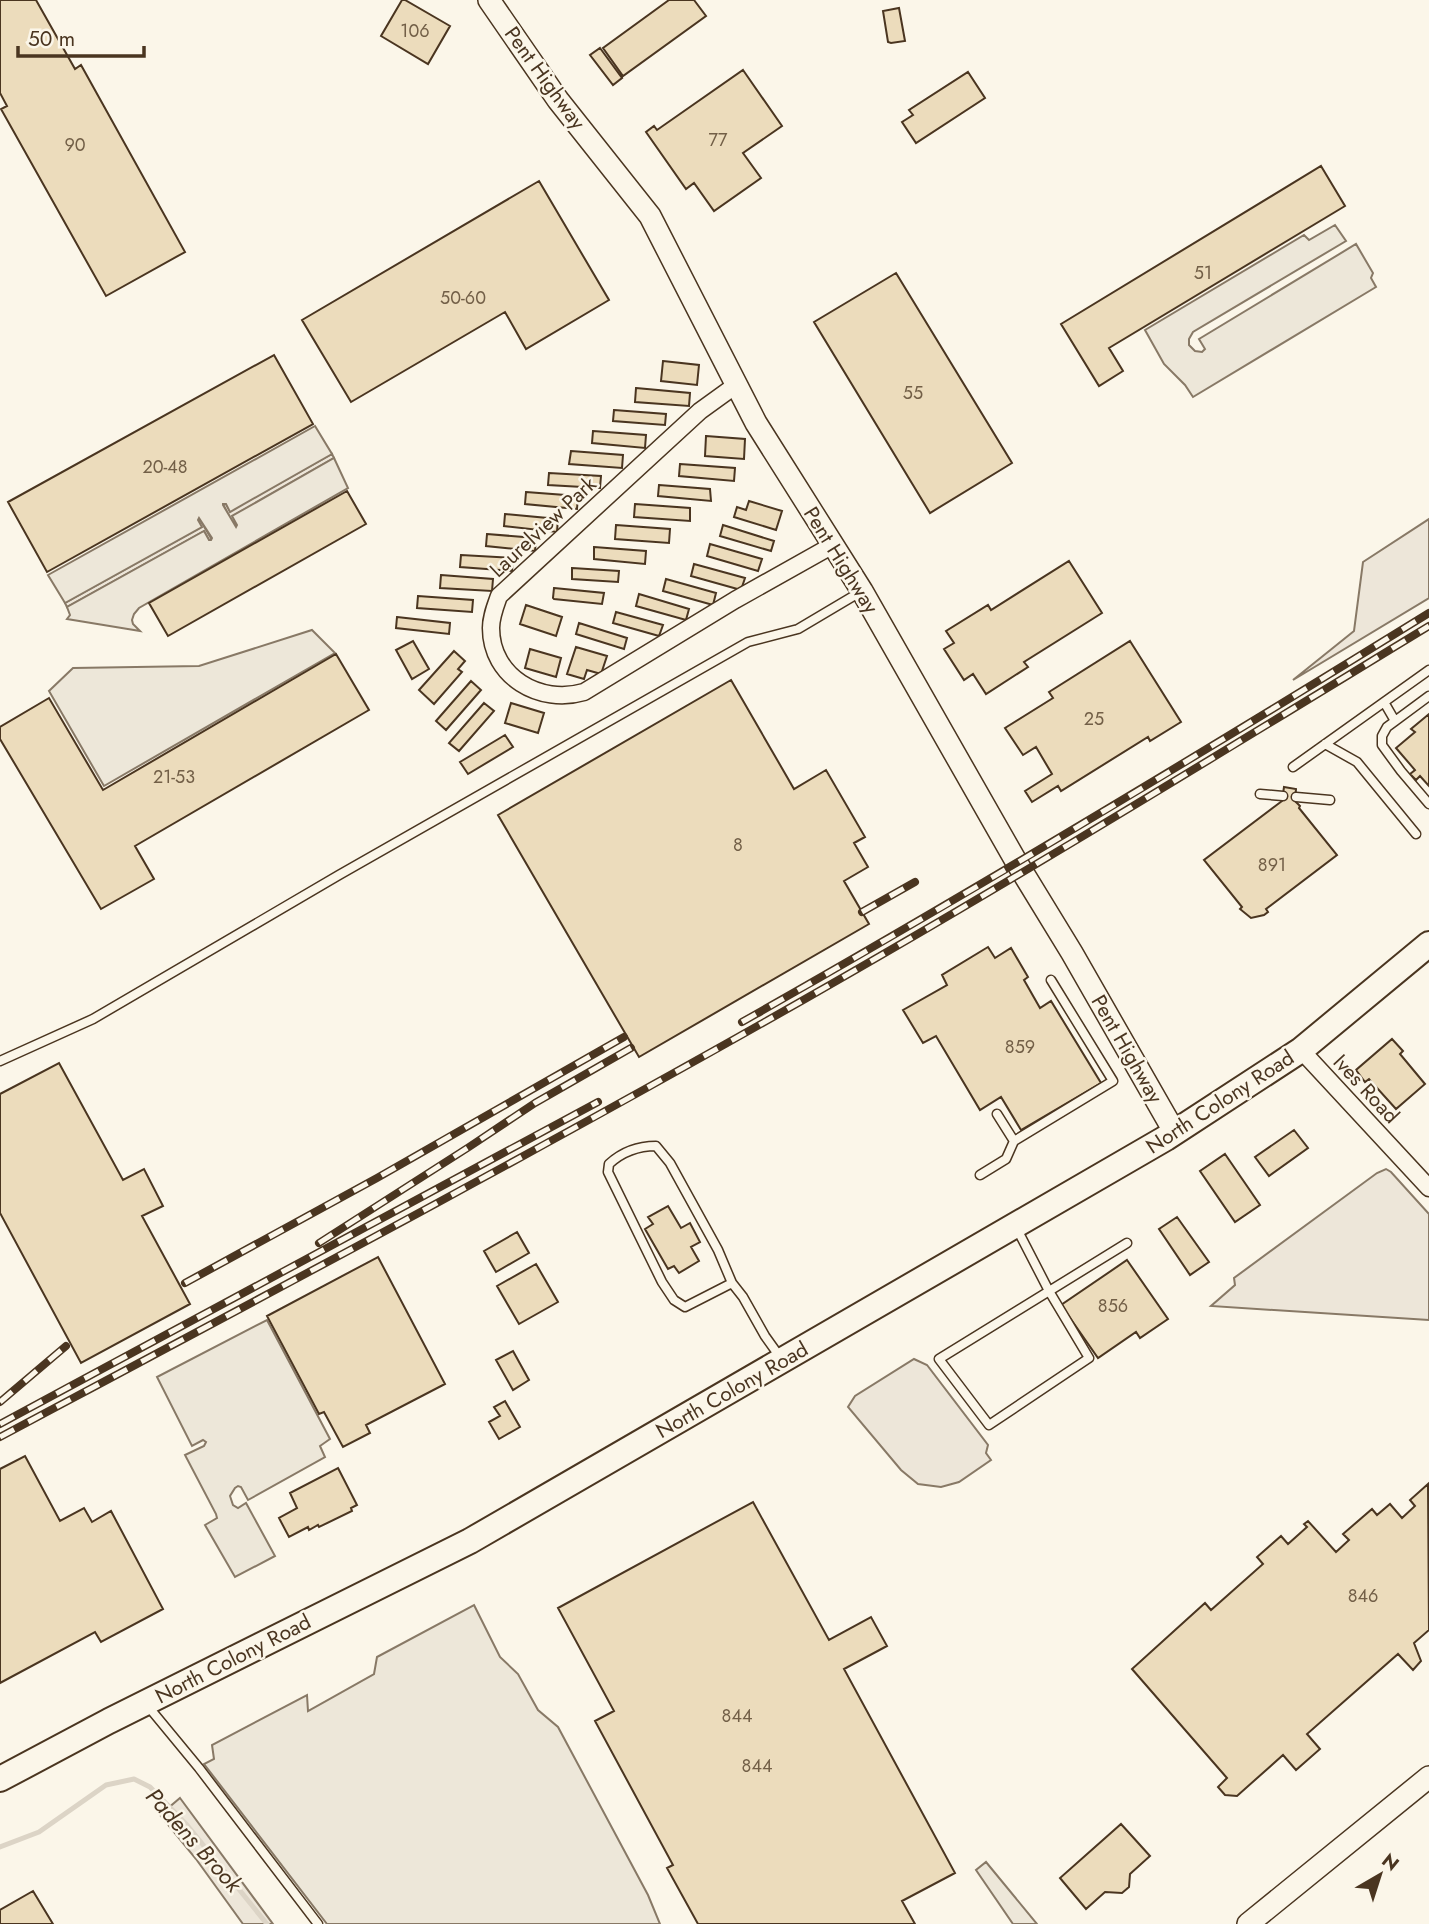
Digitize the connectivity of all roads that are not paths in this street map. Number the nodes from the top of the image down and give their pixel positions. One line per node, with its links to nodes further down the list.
1 (489, 0): 2 (street, Pent Highway)
2 (736, 385): 3 (street, Pent Highway); 3 (street, Laurelview Park)
3 (833, 545): 4 (street, Pent Highway)
4 (862, 591): 20 (lane); 22 (street, Pent Highway)
5 (1429, 670): 7 (lane)
6 (1429, 696): 8 (lane)
7 (1384, 702): 8 (lane); 9 (lane)
8 (1395, 721): 15 (lane)
9 (1325, 744): 10 (lane); 16 (lane)
10 (1293, 767)
11 (1260, 794): 12 (lane)
12 (1283, 796)
13 (1296, 797): 14 (lane)
14 (1330, 800)
15 (1429, 804)
16 (1416, 834)
17 (1429, 944): 19 (main road, North Colony Road)
18 (1051, 981): 23 (lane)
19 (1301, 1050): 22 (main road, North Colony Road); 25 (street, Ives Road)
20 (0, 1061)
21 (997, 1114): 23 (lane)
22 (1175, 1133): 26 (main road, North Colony Road)
23 (1014, 1141): 24 (lane)
24 (980, 1175)
25 (1429, 1188)
26 (1016, 1225): 29 (lane); 30 (main road, North Colony Road)
27 (1127, 1244): 29 (lane)
28 (732, 1283): 28 (lane); 30 (lane)
29 (1049, 1290): 29 (lane)
30 (782, 1360): 31 (main road, North Colony Road)
31 (145, 1703): 33 (main road, North Colony Road); 34 (lane)
32 (1429, 1777): 35 (street)
33 (0, 1779)
34 (318, 1924)
35 (1248, 1924)

